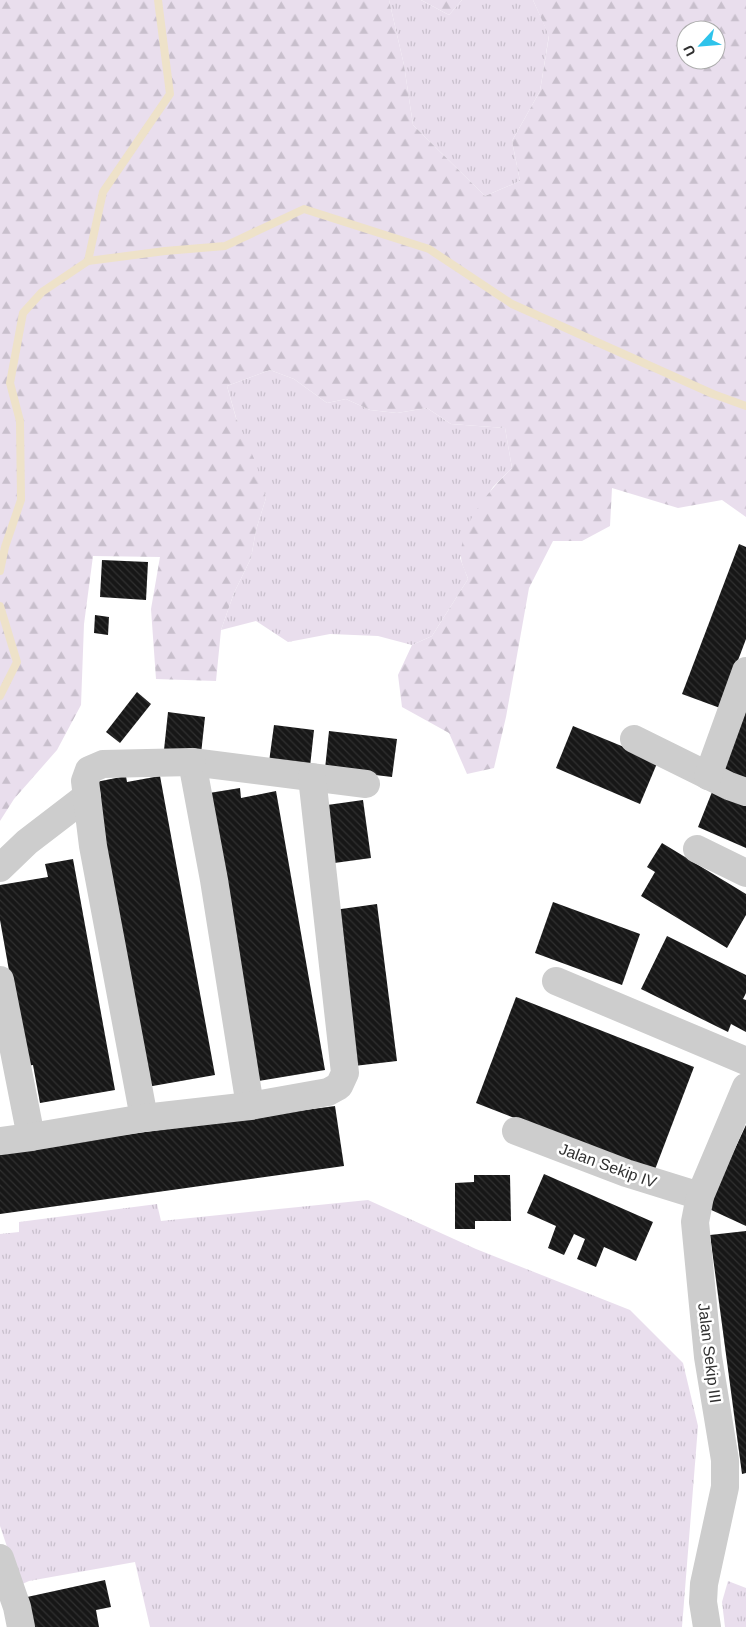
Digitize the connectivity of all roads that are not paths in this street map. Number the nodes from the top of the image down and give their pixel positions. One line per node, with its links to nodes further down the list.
1 (746, 671): 4 (street)
2 (634, 739): 4 (street)
3 (192, 762): 5 (street); 8 (street); 16 (street)
4 (708, 776): 7 (street)
5 (312, 777): 6 (street); 16 (street)
6 (366, 784)
7 (746, 792)
8 (87, 796): 10 (street); 17 (street)
9 (697, 849): 11 (street)
10 (0, 868)
11 (746, 873)
12 (0, 980): 19 (street)
13 (556, 981): 14 (street)
14 (746, 1061)
15 (746, 1087): 21 (street, Jalan Sekip III)
16 (250, 1106): 17 (street)
17 (144, 1118): 19 (street)
18 (516, 1131): 21 (street, Jalan Sekip IV)
19 (31, 1137): 20 (street)
20 (0, 1141)
21 (700, 1196): 24 (street, Jalan Sekip III)
22 (0, 1558): 23 (street)
23 (21, 1627)
24 (707, 1627)

